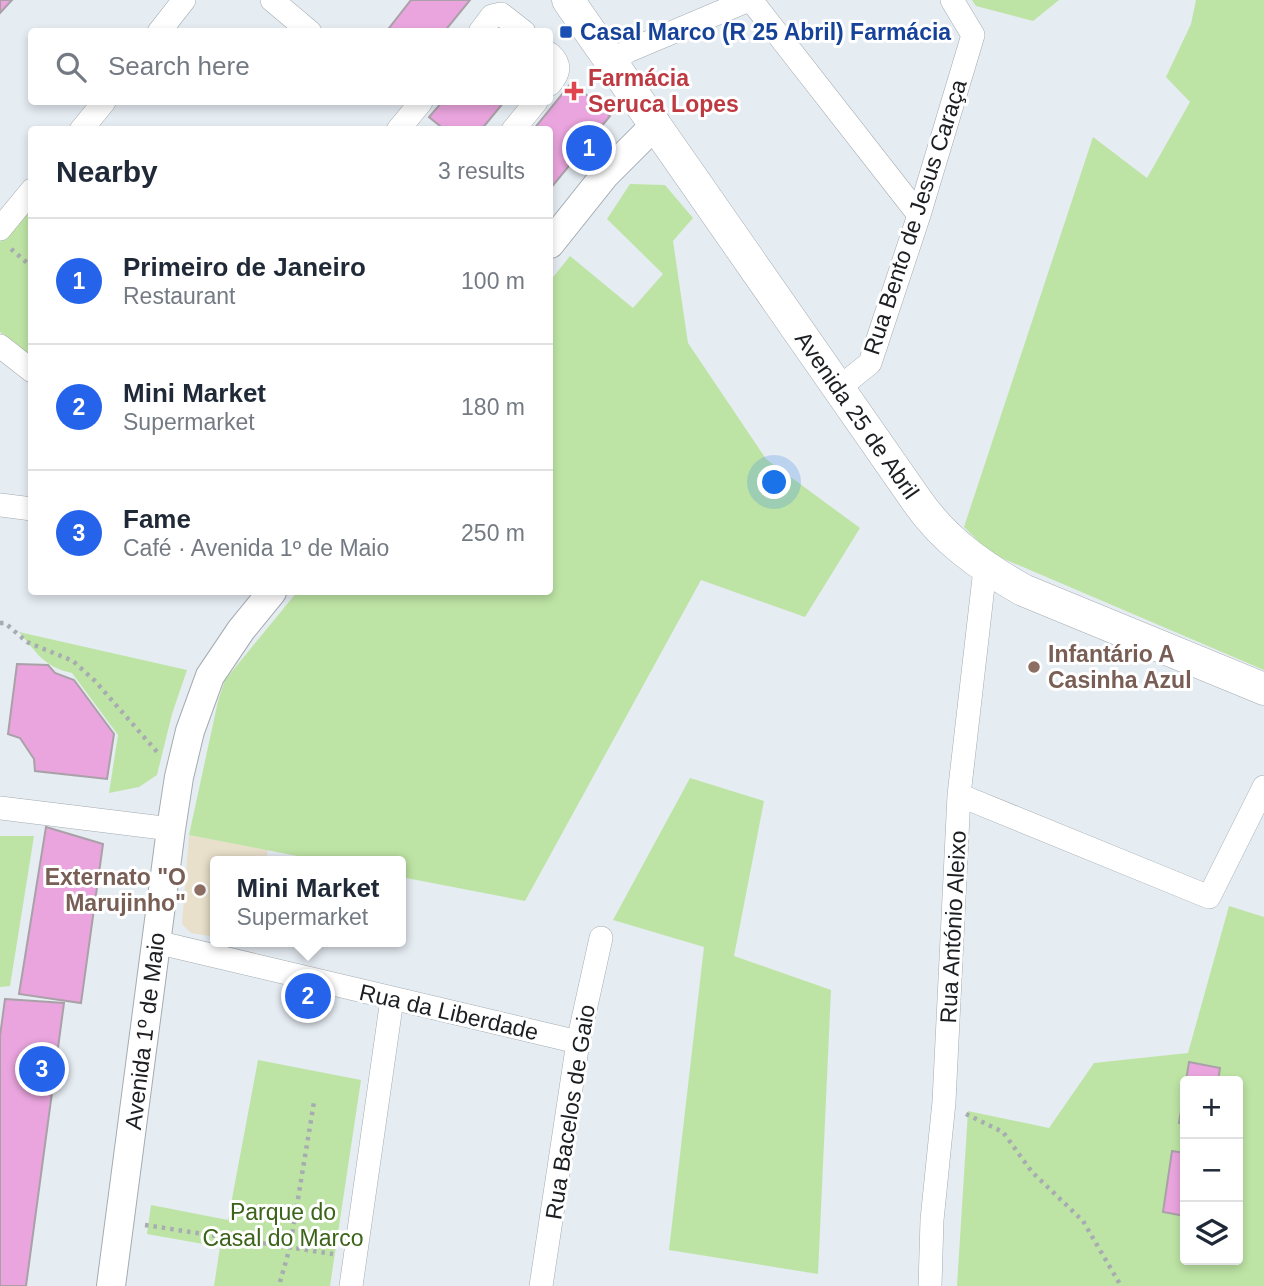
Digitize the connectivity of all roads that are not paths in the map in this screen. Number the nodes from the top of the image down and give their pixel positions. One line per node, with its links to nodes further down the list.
1 (184, 0): 6 (street)
2 (272, 0): 7 (street)
3 (568, 0): 10 (main road, Avenida 25 de Abril)
4 (750, 0): 10 (street); 17 (street)
5 (952, 0): 17 (street, Rua Bento de Jesus Caraça)
6 (162, 28)
7 (305, 28)
8 (483, 28): 9 (street)
9 (519, 28)
10 (611, 62): 13 (main road, Avenida 25 de Abril)
11 (102, 105): 14 (street)
12 (534, 105): 15 (street)
13 (656, 124): 19 (street); 22 (main road, Avenida 25 de Abril)
14 (84, 126)
15 (516, 126)
16 (28, 197): 18 (street)
17 (919, 215): 22 (street, Rua Bento de Jesus Caraça)
18 (5, 239)
19 (553, 239)
20 (0, 346): 21 (street)
21 (28, 368)
22 (839, 388): 25 (main road, Avenida 25 de Abril)
23 (0, 505): 24 (street)
24 (28, 508)
25 (985, 569): 27 (main road, Avenida 25 de Abril); 29 (street, Rua António Aleixo)
26 (270, 595): 31 (street, Avenida 1º de Maio)
27 (1264, 689)
28 (1264, 787): 29 (street)
29 (959, 794): 39 (street, Rua António Aleixo)
30 (0, 808): 31 (street)
31 (171, 829): 33 (street, Avenida 1º de Maio)
32 (601, 938): 35 (street, Rua Bacelos de Gaio)
33 (156, 942): 34 (street, Rua da Liberdade); 36 (street, Avenida 1º de Maio)
34 (392, 999): 35 (street, Rua da Liberdade); 37 (street)
35 (578, 1042): 38 (street, Rua Bacelos de Gaio)
36 (111, 1286)
37 (351, 1286)
38 (541, 1286)
39 (930, 1286)

